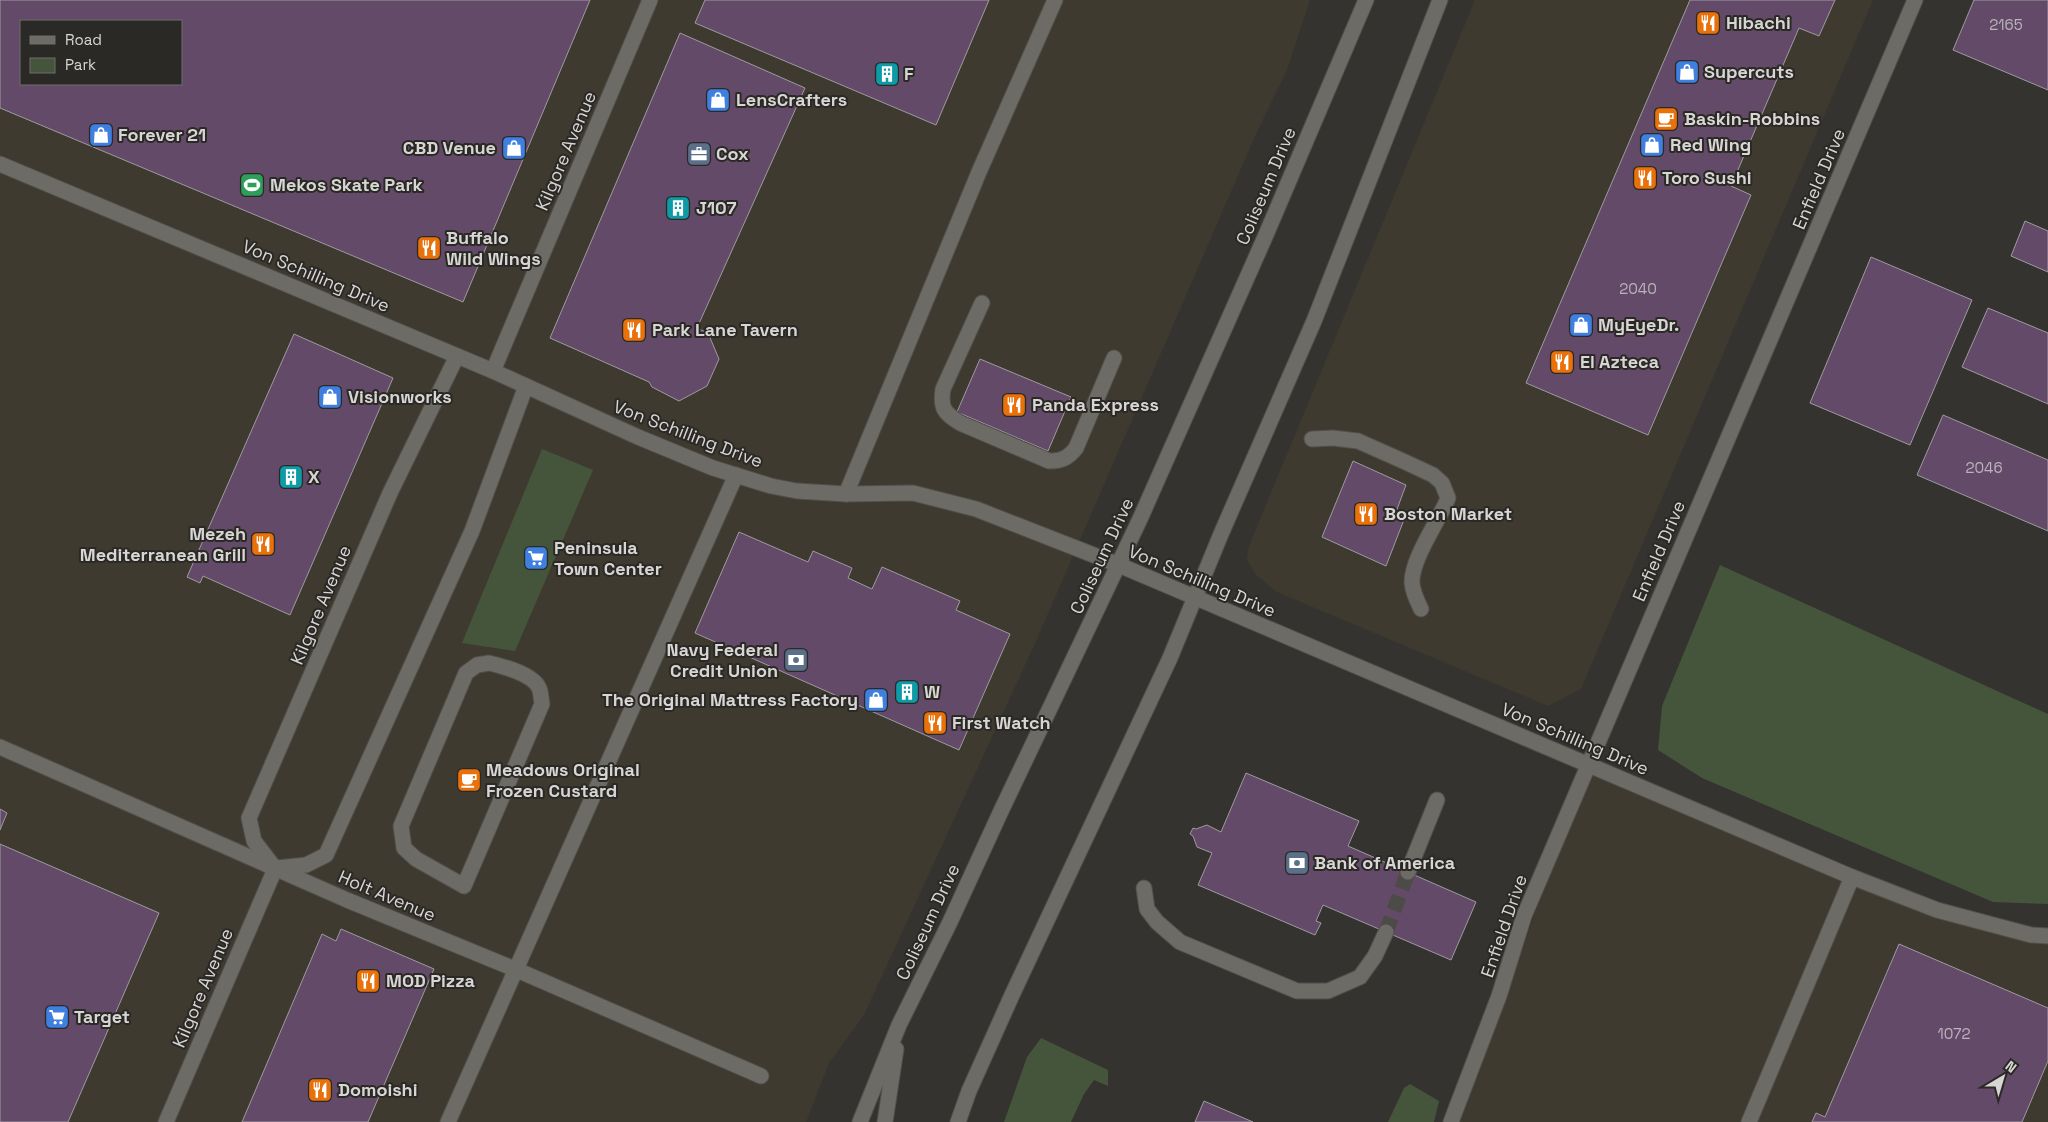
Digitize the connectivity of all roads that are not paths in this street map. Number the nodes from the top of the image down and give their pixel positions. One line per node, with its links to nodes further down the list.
1 (650, 0): 10 (street, Kilgore Avenue)
2 (1056, 0): 14 (street)
3 (1366, 0): 15 (street, Coliseum Drive)
4 (1440, 0): 16 (street)
5 (1915, 0): 19 (street, Enfield Drive)
6 (0, 164): 8 (street, Von Schilling Drive)
7 (982, 303): 9 (street)
8 (457, 356): 10 (street, Von Schilling Drive); 21 (street, Kilgore Avenue)
9 (1114, 358)
10 (493, 371): 11 (street, Von Schilling Drive)
11 (526, 386): 13 (street, Von Schilling Drive); 21 (street)
12 (1312, 438): 17 (street)
13 (736, 475): 14 (street, Von Schilling Drive); 28 (street)
14 (846, 494): 15 (street, Von Schilling Drive)
15 (1119, 565): 16 (street, Von Schilling Drive); 29 (street, Coliseum Drive)
16 (1194, 598): 19 (street, Von Schilling Drive); 35 (street)
17 (1421, 609)
18 (0, 747): 21 (street, Holt Avenue)
19 (1588, 765): 23 (street, Von Schilling Drive); 36 (street, Enfield Drive)
20 (1437, 800): 22 (street)
21 (275, 869): 28 (street, Holt Avenue); 31 (street, Kilgore Avenue)
22 (1408, 872)
23 (1852, 877): 27 (street, Von Schilling Drive); 37 (street)
24 (464, 886): 24 (street)
25 (1144, 888): 26 (street)
26 (1386, 932)
27 (2048, 936)
28 (517, 970): 30 (street, Holt Avenue); 32 (street)
29 (899, 1025): 33 (street, Coliseum Drive); 34 (street)
30 (761, 1076)
31 (166, 1122)
32 (448, 1122)
33 (860, 1122)
34 (885, 1122)
35 (958, 1122)
36 (1451, 1122)
37 (1749, 1122)

